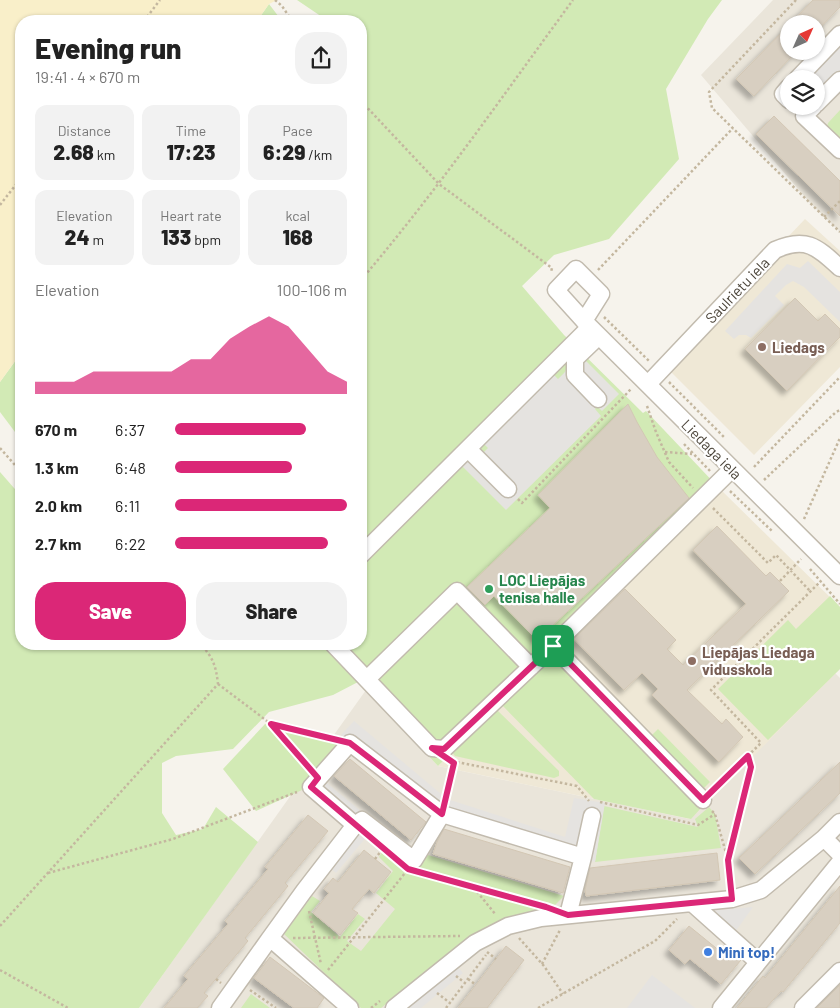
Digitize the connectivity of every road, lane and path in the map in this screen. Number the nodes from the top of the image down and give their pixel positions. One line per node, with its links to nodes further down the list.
1 (160, 0): 5 (path)
2 (275, 0): 6 (path)
3 (573, 0): 15 (path)
4 (796, 0): 13 (path)
5 (149, 15)
6 (288, 15)
7 (840, 34): 8 (street)
8 (806, 70)
9 (840, 80): 10 (street)
10 (825, 93)
11 (367, 108): 15 (path)
12 (812, 115): 14 (street)
13 (733, 128): 19 (path); 24 (path)
14 (840, 150)
15 (439, 184): 22 (path); 23 (path)
16 (15, 186): 18 (path)
17 (840, 201): 19 (path)
18 (0, 206)
19 (824, 217): 20 (path)
20 (840, 232)
21 (840, 268): 27 (street, Saulrietu iela)
22 (367, 273)
23 (551, 274)
24 (588, 280): 25 (street); 26 (street, Liedaga iela)
25 (594, 307): 26 (street); 27 (path)
26 (591, 328): 29 (street, Liedaga iela); 31 (street); 36 (street)
27 (659, 372): 29 (street, Saulrietu iela); 34 (path)
28 (840, 377): 39 (path)
29 (648, 384): 41 (street, Liedaga iela)
30 (631, 389): 43 (path)
31 (598, 399)
32 (840, 410): 42 (path)
33 (840, 438): 44 (path)
34 (727, 440)
35 (0, 448): 40 (path)
36 (468, 449): 43 (street); 46 (street)
37 (664, 452): 38 (path)
38 (694, 454)
39 (747, 461)
40 (15, 465)
41 (726, 475): 45 (path); 49 (street, Liedaga iela); 54 (street)
42 (763, 481)
43 (508, 489)
44 (803, 522)
45 (773, 532)
46 (367, 550)
47 (768, 563): 48 (path)
48 (790, 570): 50 (path); 51 (path); 52 (path)
49 (840, 576)
50 (780, 581)
51 (821, 581): 52 (path); 53 (path)
52 (810, 591): 63 (path)
53 (840, 604)
54 (553, 646): 57 (street); 66 (street)
55 (206, 650): 59 (path)
56 (339, 650): 58 (street)
57 (531, 667): 58 (street); 62 (street)
58 (367, 679): 62 (street)
59 (218, 684): 60 (path); 78 (path)
60 (271, 724): 61 (path); 65 (path)
61 (350, 743): 65 (street); 67 (street)
62 (432, 748): 64 (path)
63 (748, 756): 66 (path); 75 (path)
64 (454, 763): 67 (path); 68 (path)
65 (314, 783): 71 (street); 78 (path)
66 (703, 800): 68 (path)
67 (442, 814): 74 (street); 77 (street)
68 (714, 814): 75 (path)
69 (592, 816): 74 (street)
70 (840, 822): 72 (street)
71 (355, 825): 77 (street); 79 (street)
72 (824, 838): 73 (street); 80 (street)
73 (840, 854)
74 (583, 857): 83 (street)
75 (728, 860): 80 (path)
76 (840, 862): 90 (street)
77 (411, 864): 82 (path); 87 (path)
78 (47, 874): 84 (path)
79 (304, 891): 86 (street); 88 (path)
80 (732, 899): 81 (street)
81 (693, 904): 83 (street); 90 (street); 105 (path)
82 (537, 905)
83 (568, 915): 91 (path); 103 (street)
84 (0, 926)
85 (462, 936): 87 (path)
86 (270, 938): 88 (path); 94 (street); 96 (street)
87 (353, 938): 88 (path); 94 (path)
88 (316, 939): 94 (path)
89 (493, 946): 95 (path)
90 (758, 962): 106 (street)
91 (542, 964)
92 (0, 970): 99 (path)
93 (840, 971): 107 (street)
94 (321, 978): 102 (street)
95 (468, 979): 97 (path); 98 (path)
96 (239, 982): 100 (street); 101 (path)
97 (476, 985)
98 (447, 1006): 104 (path)
99 (68, 1008)
100 (220, 1008)
101 (276, 1008)
102 (350, 1008)
103 (394, 1008)
104 (452, 1008)
105 (538, 1008)
106 (721, 1008)
107 (802, 1008)

